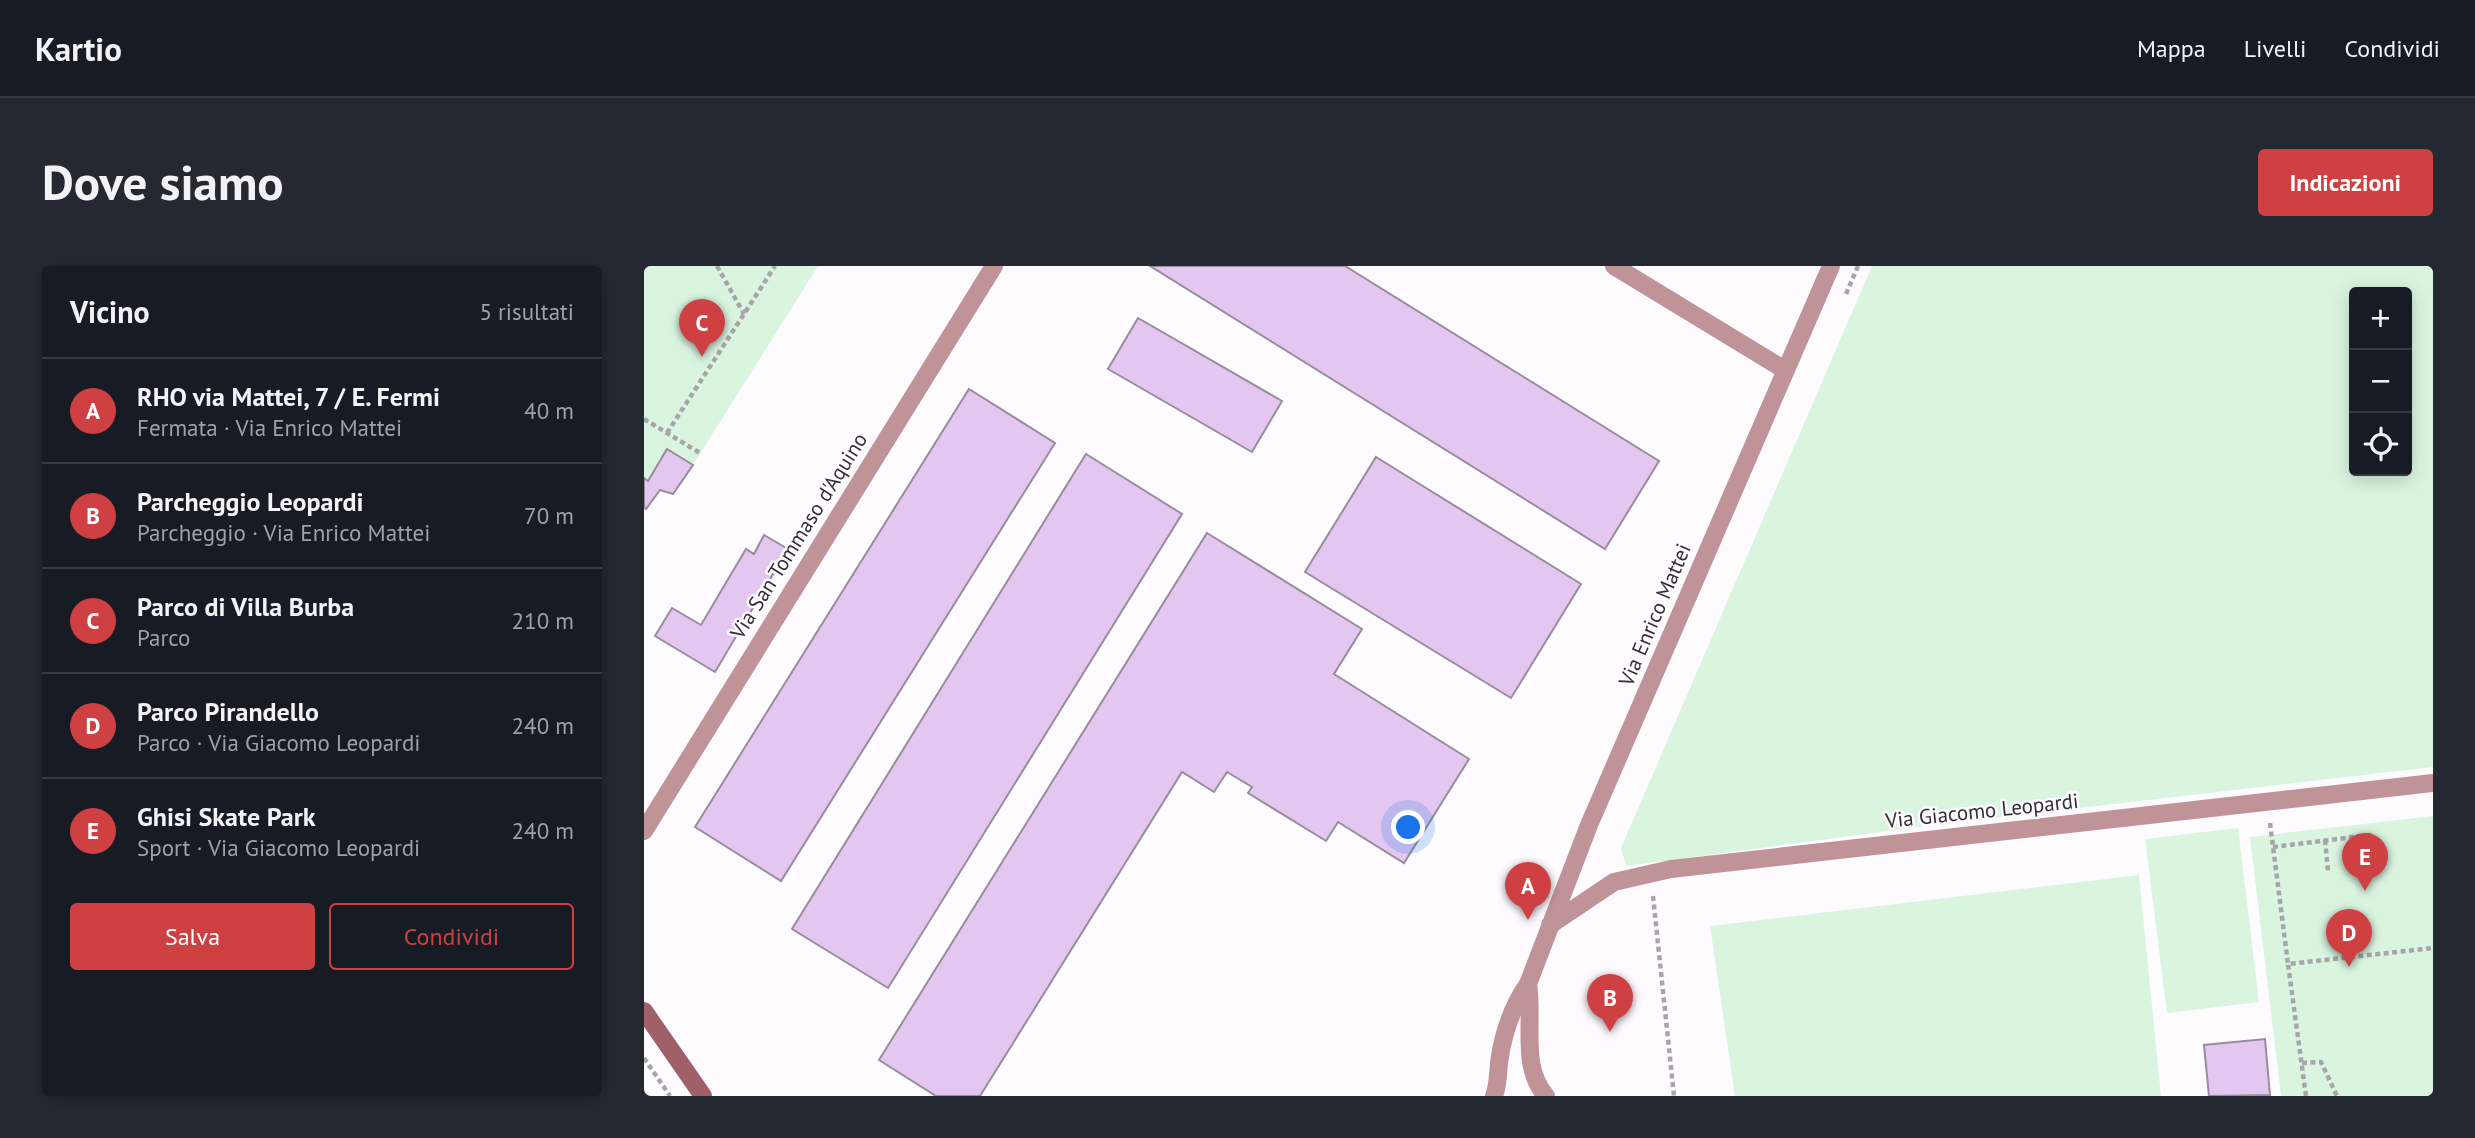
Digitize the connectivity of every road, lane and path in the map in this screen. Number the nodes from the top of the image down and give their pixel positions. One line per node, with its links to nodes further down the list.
1 (717, 266): 8 (path)
2 (775, 266): 8 (path)
3 (993, 266): 15 (street, Via San Tommaso d'Aquino)
4 (1614, 266): 9 (street)
5 (1831, 266): 9 (street, Via Enrico Mattei)
6 (1858, 266): 7 (path)
7 (1842, 303)
8 (744, 314): 11 (path)
9 (1785, 370): 21 (street, Via Enrico Mattei)
10 (644, 419): 11 (path)
11 (667, 433): 12 (path)
12 (700, 453)
13 (2433, 783): 21 (street, Via Giacomo Leopardi)
14 (2269, 815): 17 (path)
15 (644, 831)
16 (2325, 840): 17 (path); 18 (path); 19 (path)
17 (2273, 847): 23 (path)
18 (2374, 862)
19 (2328, 871)
20 (1652, 884): 32 (path)
21 (1550, 925): 24 (street, Via Enrico Mattei)
22 (2433, 948): 23 (path)
23 (2288, 964): 27 (path)
24 (1528, 984): 30 (street, Via Enrico Mattei); 31 (street, Via Enrico Mattei)
25 (644, 1011): 29 (main road)
26 (644, 1058): 28 (path)
27 (2302, 1063): 33 (path); 34 (path)
28 (670, 1096)
29 (703, 1096)
30 (1494, 1096)
31 (1546, 1096)
32 (1674, 1096)
33 (2306, 1096)
34 (2337, 1096)

